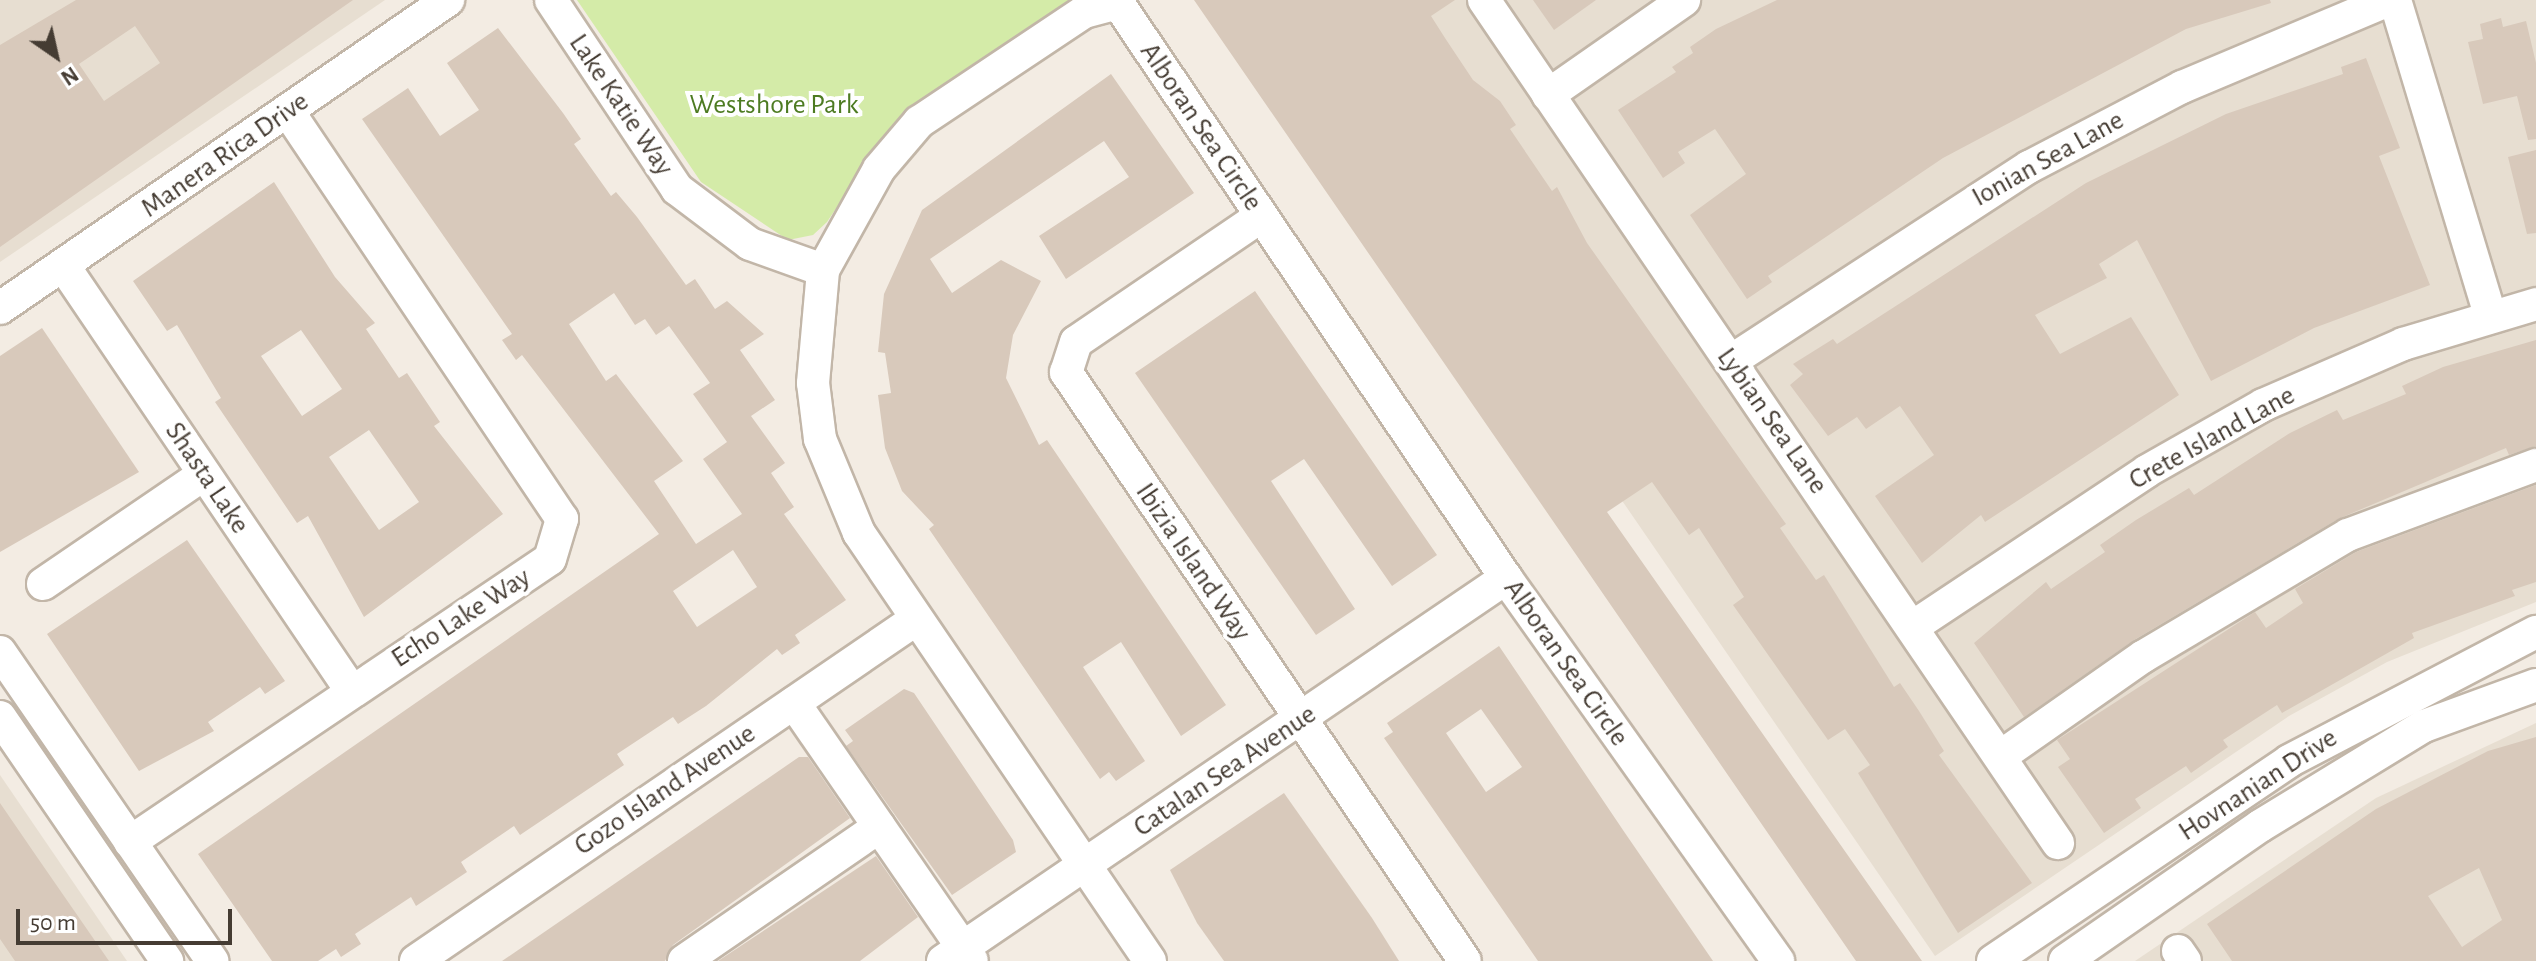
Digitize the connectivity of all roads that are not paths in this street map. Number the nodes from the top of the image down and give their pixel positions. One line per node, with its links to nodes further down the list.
1 (448, 0): 7 (street, Manera Rica Drive)
2 (551, 0): 10 (street, Lake Katie Way)
3 (1484, 0): 6 (street, Lybian Sea Lane)
4 (1684, 0): 6 (street)
5 (2392, 0): 13 (street); 14 (street, Ionian Sea Lane)
6 (1548, 95): 14 (street, Lybian Sea Lane)
7 (288, 111): 9 (street, Manera Rica Drive); 24 (street, Echo Lake Way)
8 (1260, 217): 10 (street, Alboran Sea Circle); 17 (street, Alboran Sea Circle); 27 (street, Ibizia Island Way)
9 (63, 265): 12 (street, Manera Rica Drive); 16 (street, Shasta Lake)
10 (823, 270): 19 (street, Alboran Sea Circle)
11 (2536, 304): 13 (street, Crete Island Lane)
12 (0, 308)
13 (2490, 314): 20 (street, Crete Island Lane)
14 (1731, 361): 20 (street, Lybian Sea Lane)
15 (2536, 465): 28 (street)
16 (204, 474): 18 (street); 24 (street, Shasta Lake)
17 (1506, 578): 27 (street, Catalan Sea Avenue); 40 (street, Alboran Sea Circle)
18 (43, 584)
19 (915, 620): 25 (street, Gozo Island Avenue); 32 (street, Alboran Sea Circle)
20 (1914, 626): 28 (street, Lybian Sea Lane)
21 (2536, 632): 41 (street, Hovnanian Drive)
22 (0, 652): 30 (street)
23 (2536, 685): 42 (street, Hovnanian Drive)
24 (351, 690): 30 (street, Echo Lake Way)
25 (794, 703): 29 (street); 36 (street, Gozo Island Avenue)
26 (0, 717): 34 (street)
27 (1299, 720): 32 (street, Catalan Sea Avenue); 39 (street, Ibizia Island Way)
28 (2001, 756): 31 (street, Lybian Sea Lane)
29 (879, 827): 33 (street); 37 (street)
30 (130, 842): 35 (street)
31 (2058, 843)
32 (1085, 866): 33 (street, Catalan Sea Avenue); 38 (street, Alboran Sea Circle)
33 (959, 956)
34 (167, 961)
35 (212, 961)
36 (416, 961)
37 (684, 961)
38 (1150, 961)
39 (1465, 961)
40 (1778, 961)
41 (1993, 961)
42 (2065, 961)

